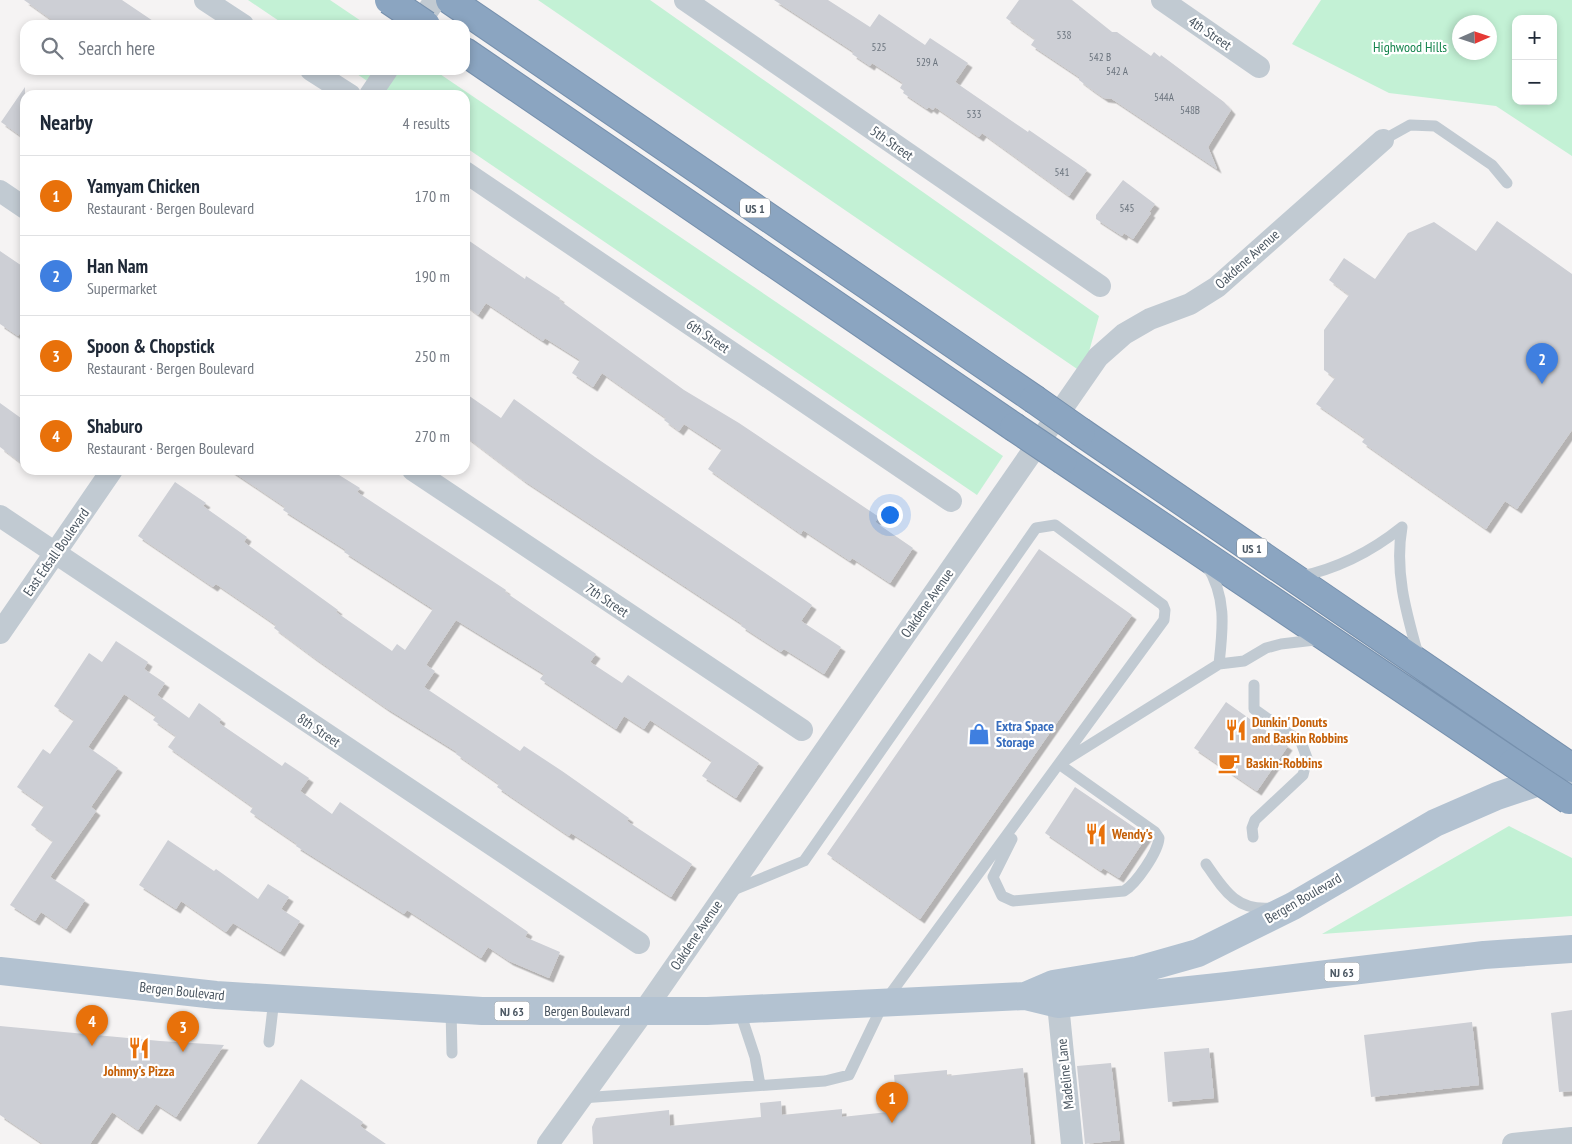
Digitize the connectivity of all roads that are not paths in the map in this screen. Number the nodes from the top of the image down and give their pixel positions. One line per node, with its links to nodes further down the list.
1 (205, 0): 7 (street)
2 (389, 0): 8 (highway, bridge)
3 (435, 0): 9 (street)
4 (450, 0): 28 (highway, US 1, bridge)
5 (685, 0): 21 (street, 5th Street)
6 (1162, 0): 11 (street, 4th Street)
7 (235, 20)
8 (419, 20)
9 (421, 20)
10 (470, 55): 26 (highway, US 1, bridge)
11 (1259, 66)
12 (319, 75): 14 (street)
13 (384, 75): 15 (street)
14 (342, 90)
15 (373, 90)
16 (1383, 140): 18 (lane); 41 (street, Oakdene Avenue)
17 (470, 175): 24 (street, 6th Street)
18 (1507, 183)
19 (0, 191): 20 (street)
20 (20, 205)
21 (1100, 286)
22 (109, 475): 27 (street, East Edsall Boulevard)
23 (420, 475): 34 (street, 7th Street)
24 (952, 501)
25 (0, 516): 27 (street, 8th Street)
26 (1198, 552): 30 (highway, US 1); 31 (lane)
27 (55, 554): 29 (street, East Edsall Boulevard); 43 (street, 8th Street)
28 (1296, 578): 32 (highway, US 1); 32 (lane)
29 (0, 633)
30 (1327, 638): 31 (lane); 37 (highway, US 1, bridge)
31 (1219, 664): 35 (lane)
32 (1421, 665): 36 (highway, US 1)
33 (1254, 685): 39 (lane)
34 (802, 730)
35 (1059, 764): 38 (lane); 38 (lane); 41 (lane)
36 (1572, 769): 42 (main road, Bergen Boulevard / NJ 63)
37 (1570, 801)
38 (1031, 802): 48 (lane)
39 (1253, 837)
40 (1206, 864): 42 (lane)
41 (724, 893): 52 (street, Oakdene Avenue)
42 (1293, 906): 46 (main road, Bergen Boulevard / NJ 63)
43 (639, 942)
44 (1572, 949): 49 (main road, Bergen Boulevard / NJ 63)
45 (0, 971): 47 (main road, Bergen Boulevard / NJ 63)
46 (1025, 996): 48 (main road, Bergen Boulevard / NJ 63); 49 (main road, Bergen Boulevard / NJ 63)
47 (274, 999): 50 (main road, Bergen Boulevard / NJ 63); 53 (lane)
48 (883, 1004): 51 (main road, Bergen Boulevard / NJ 63); 55 (lane)
49 (1058, 1004): 59 (street, Madeline Lane)
50 (452, 1009): 52 (main road, Bergen Boulevard / NJ 63); 54 (lane)
51 (739, 1009): 52 (main road, Bergen Boulevard / NJ 63); 55 (lane)
52 (644, 1011): 56 (street, Oakdene Avenue)
53 (269, 1042)
54 (452, 1054)
55 (760, 1085): 56 (lane)
56 (580, 1098): 58 (street, Oakdene Avenue)
57 (1572, 1138): 60 (street)
58 (548, 1144)
59 (1072, 1144)
60 (1513, 1144)

